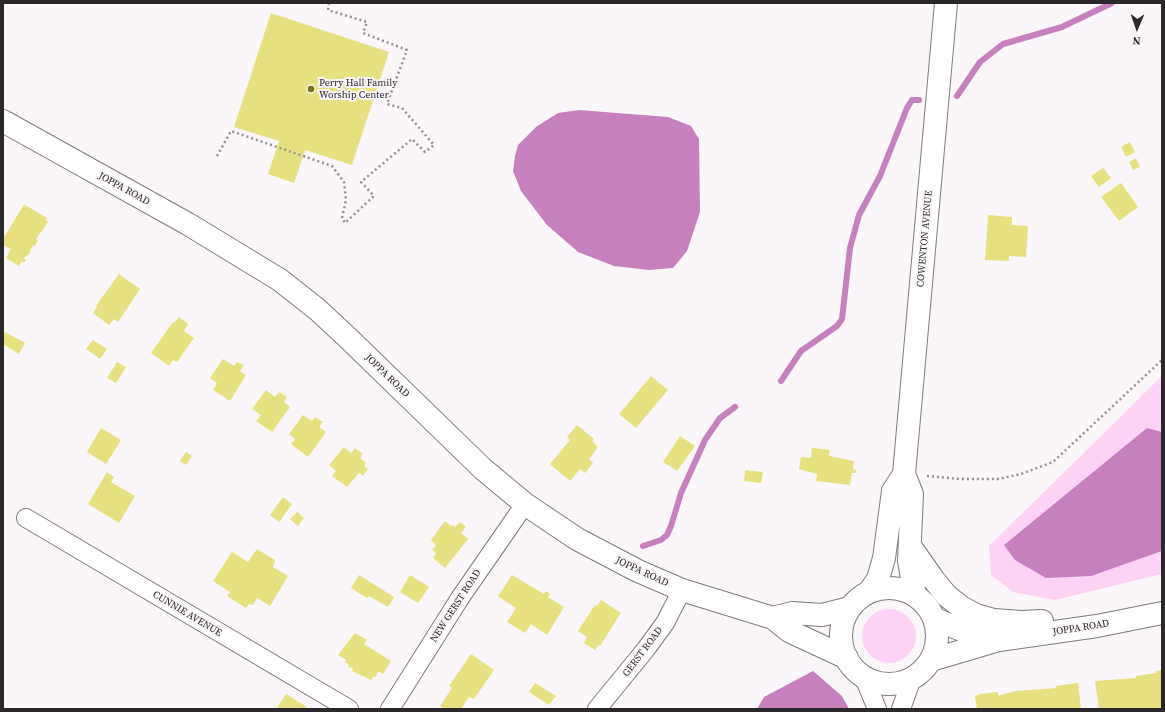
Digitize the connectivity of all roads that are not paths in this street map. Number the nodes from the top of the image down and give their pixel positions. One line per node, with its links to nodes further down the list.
1 (946, 3): 3 (street, COWENTON AVENUE)
2 (3, 121): 4 (street, JOPPA ROAD)
3 (904, 474): 6 (street, COWENTON AVENUE); 8 (street, COWENTON AVENUE)
4 (525, 504): 7 (street, JOPPA ROAD); 21 (street, NEW GERST ROAD)
5 (26, 518): 20 (street, CUNNIE AVENUE)
6 (910, 546): 9 (street, COWENTON AVENUE); 14 (street)
7 (682, 590): 12 (street, JOPPA ROAD); 22 (street, GERST ROAD)
8 (869, 592): 9 (street, JOPPA ROAD); 10 (street, JOPPA ROAD)
9 (915, 596): 13 (street, JOPPA ROAD)
10 (850, 608): 12 (street, JOPPA ROAD); 16 (street, JOPPA ROAD)
11 (1162, 613): 14 (street, JOPPA ROAD)
12 (773, 618): 16 (street, JOPPA ROAD)
13 (935, 619): 15 (street, JOPPA ROAD); 17 (street, JOPPA ROAD)
14 (1097, 626): 15 (street, JOPPA ROAD)
15 (999, 640): 17 (street, JOPPA ROAD)
16 (847, 658): 18 (street, JOPPA ROAD)
17 (931, 660): 19 (street, JOPPA ROAD)
18 (863, 676): 19 (street, JOPPA ROAD); 23 (street)
19 (912, 678): 24 (street)
20 (349, 709)
21 (390, 709)
22 (597, 709)
23 (877, 709)
24 (901, 709)

